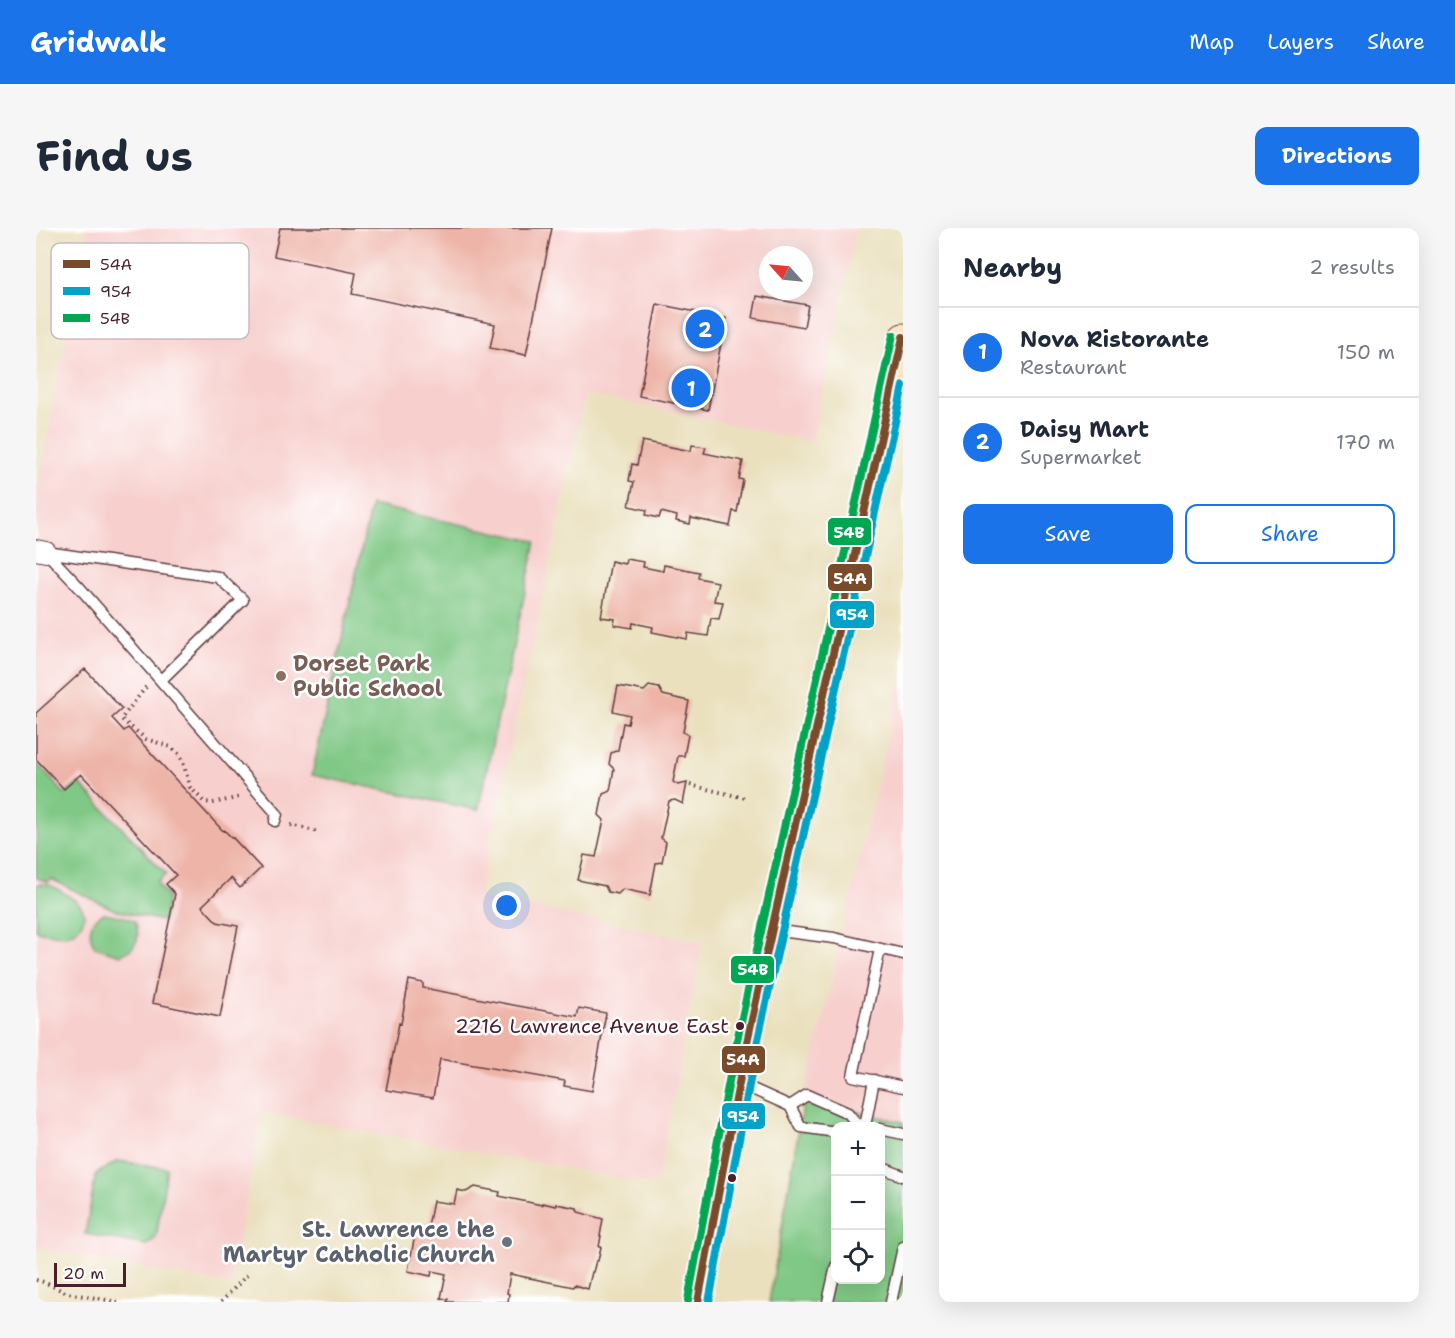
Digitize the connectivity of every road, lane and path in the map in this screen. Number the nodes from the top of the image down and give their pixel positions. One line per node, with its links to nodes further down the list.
1 (903, 341): 9 (main road)
2 (41, 551): 3 (lane); 3 (lane)
3 (158, 678): 5 (lane); 5 (path)
4 (690, 785): 6 (path)
5 (257, 790): 7 (lane)
6 (746, 798)
7 (275, 821): 8 (path)
8 (318, 832)
9 (772, 930): 10 (lane); 13 (main road)
10 (880, 949): 11 (lane); 12 (lane)
11 (903, 954)
12 (874, 1080): 14 (lane); 17 (lane)
13 (740, 1083): 15 (lane); 29 (main road)
14 (903, 1087)
15 (790, 1106): 16 (lane); 18 (lane)
16 (857, 1122)
17 (862, 1122)
18 (831, 1131)
19 (885, 1131): 20 (lane)
20 (903, 1134)
21 (885, 1169): 22 (lane)
22 (903, 1176)
23 (903, 1246): 31 (lane)
24 (250, 1272): 28 (path)
25 (36, 1280): 27 (path)
26 (832, 1284): 30 (lane)
27 (118, 1302)
28 (221, 1302)
29 (699, 1302)
30 (828, 1302)
31 (891, 1302)

